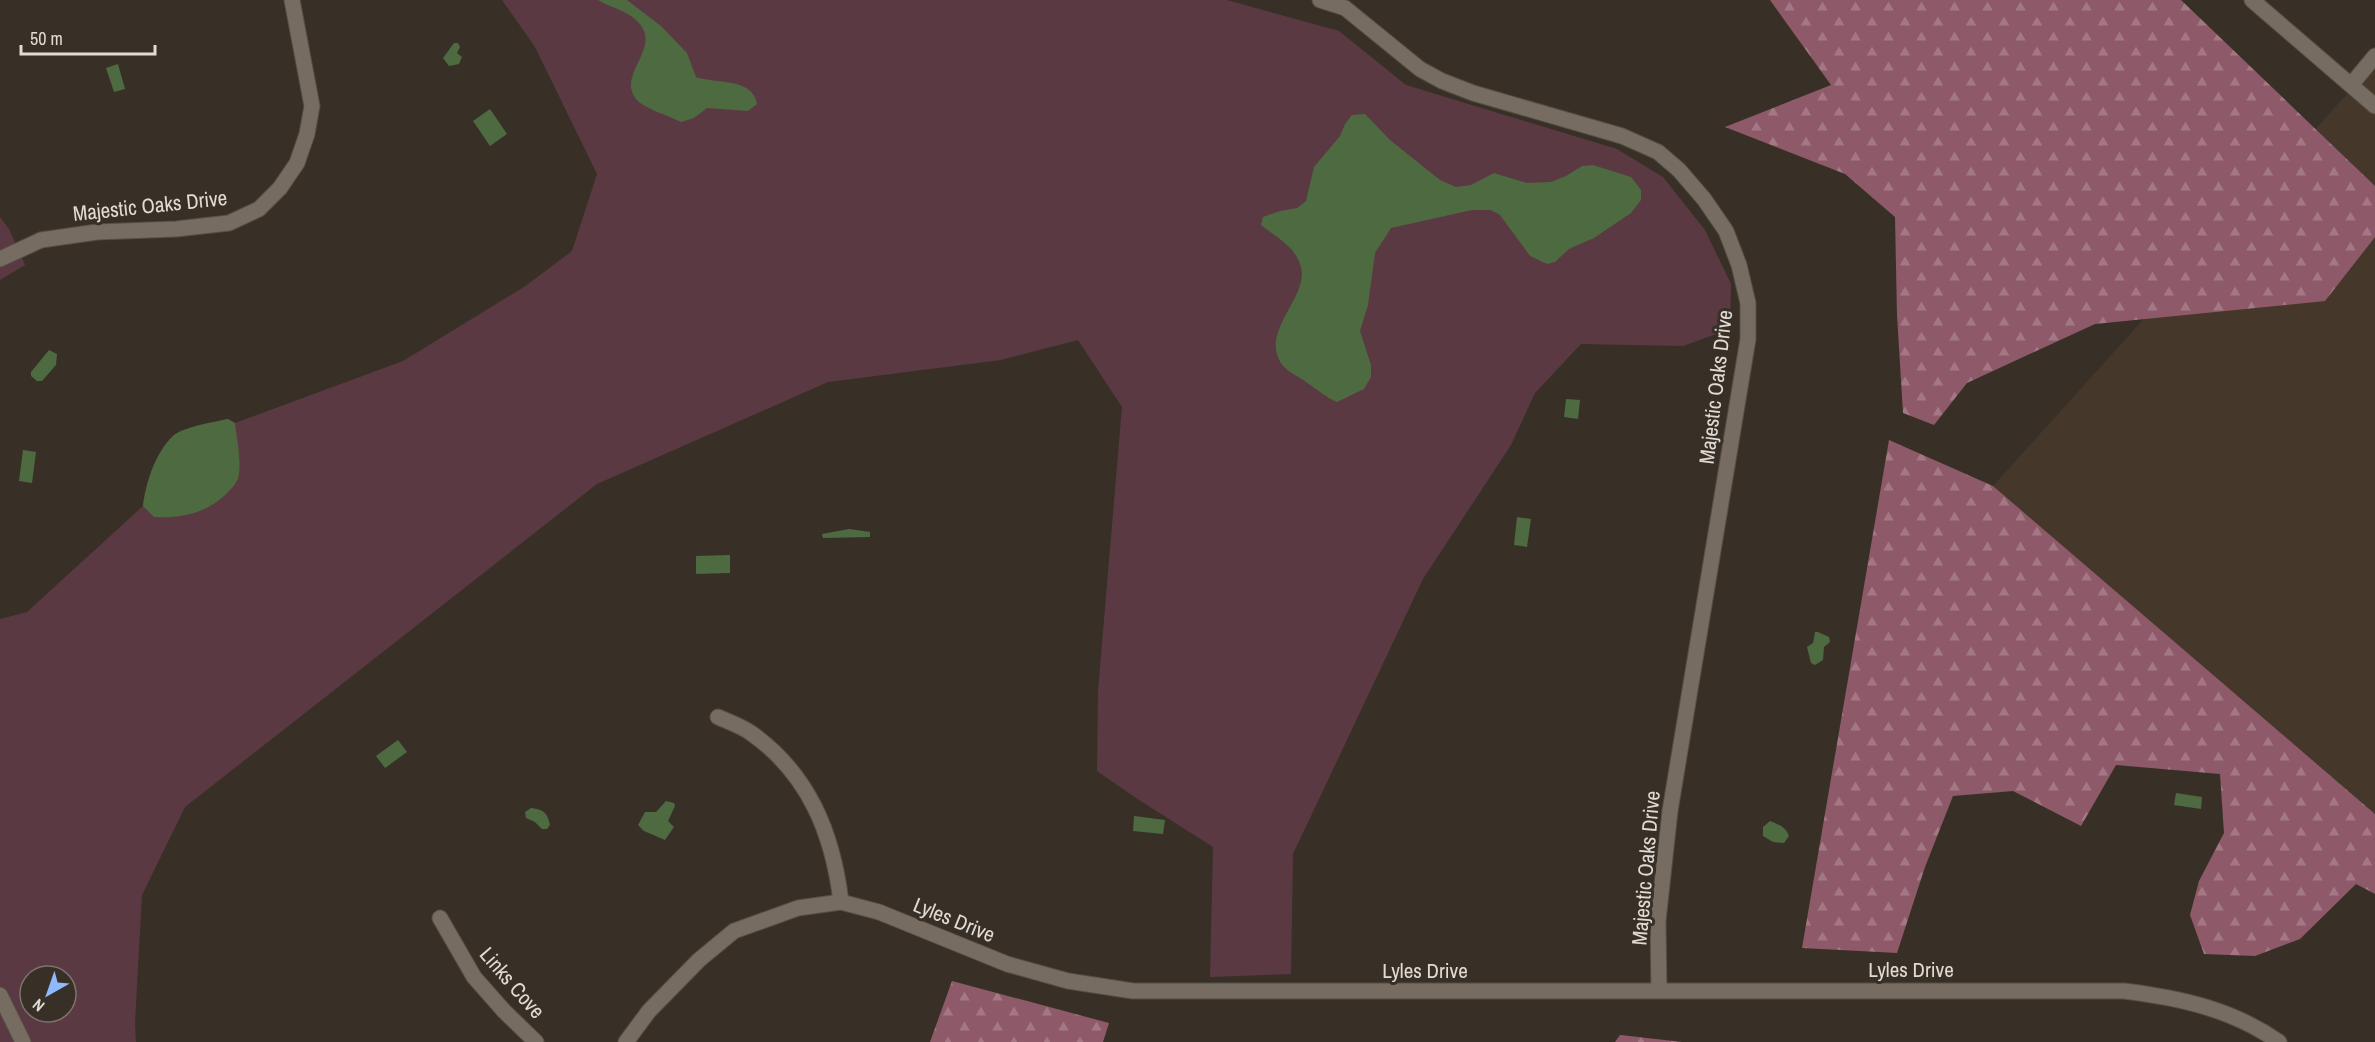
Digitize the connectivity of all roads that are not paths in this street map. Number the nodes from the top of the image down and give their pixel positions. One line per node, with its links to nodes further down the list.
1 (291, 0): 7 (street, Majestic Oaks Drive)
2 (1320, 0): 11 (street, Majestic Oaks Drive)
3 (2252, 0): 5 (street)
4 (2375, 56): 5 (street)
5 (2351, 85): 6 (street)
6 (2375, 106)
7 (0, 259)
8 (718, 717): 9 (street)
9 (841, 902): 11 (street, Lyles Drive); 15 (street, Lyles Drive)
10 (440, 918): 14 (street, Links Cove)
11 (1659, 991): 16 (street, Lyles Drive)
12 (2, 1005): 13 (street)
13 (23, 1042)
14 (536, 1042)
15 (626, 1042)
16 (2279, 1042)

